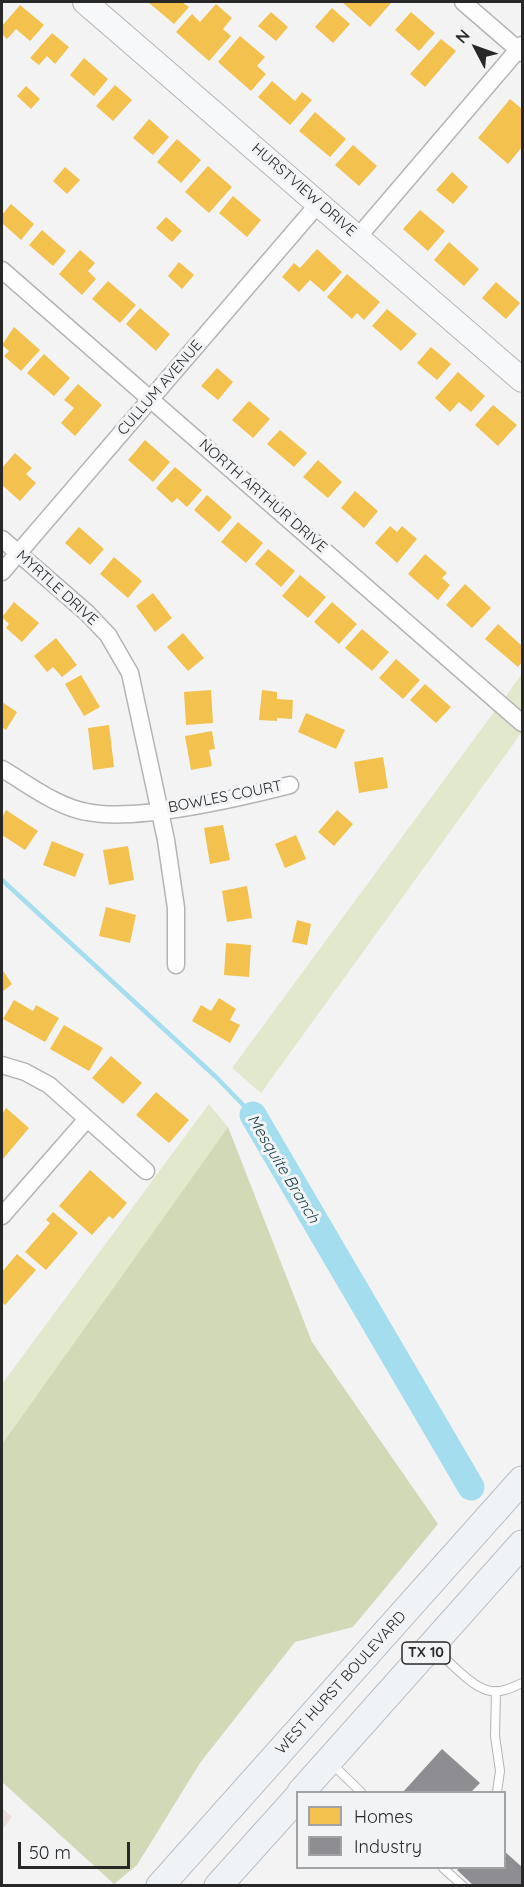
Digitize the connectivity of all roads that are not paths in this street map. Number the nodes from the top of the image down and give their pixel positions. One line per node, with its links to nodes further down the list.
1 (85, 2): 4 (street, HURSTVIEW DRIVE)
2 (464, 2): 3 (street)
3 (521, 49): 5 (street)
4 (320, 203): 5 (street, HURSTVIEW DRIVE); 8 (street, CULLUM AVENUE)
5 (358, 237): 7 (street, HURSTVIEW DRIVE)
6 (2, 270): 8 (street, NORTH ARTHUR DRIVE)
7 (522, 380)
8 (150, 400): 10 (street, CULLUM AVENUE); 12 (street, NORTH ARTHUR DRIVE)
9 (2, 539): 10 (street, MYRTLE DRIVE)
10 (18, 553): 11 (street, CULLUM AVENUE); 15 (street, MYRTLE DRIVE)
11 (2, 572)
12 (522, 723)
13 (2, 769): 15 (street, BOWLES COURT)
14 (290, 785): 15 (street, BOWLES COURT)
15 (160, 810): 16 (street, MYRTLE DRIVE)
16 (176, 964)
17 (2, 1065): 18 (street)
18 (87, 1119): 19 (street); 20 (street)
19 (146, 1171)
20 (2, 1216)
21 (522, 1480): 26 (main road, WEST HURST BOULEVARD / TX 10)
22 (522, 1544): 23 (main road, TX 10)
23 (432, 1646): 25 (lane); 27 (main road, TX 10)
24 (522, 1683): 25 (lane)
25 (496, 1691): 30 (lane)
26 (297, 1732): 27 (main road); 33 (main road, WEST HURST BOULEVARD / TX 10)
27 (330, 1761): 28 (main road, TX 10); 29 (lane)
28 (302, 1791)
29 (361, 1791)
30 (497, 1791)
31 (296, 1798): 34 (main road)
32 (444, 1869): 35 (lane)
33 (160, 1886)
34 (218, 1886)
35 (463, 1886)

